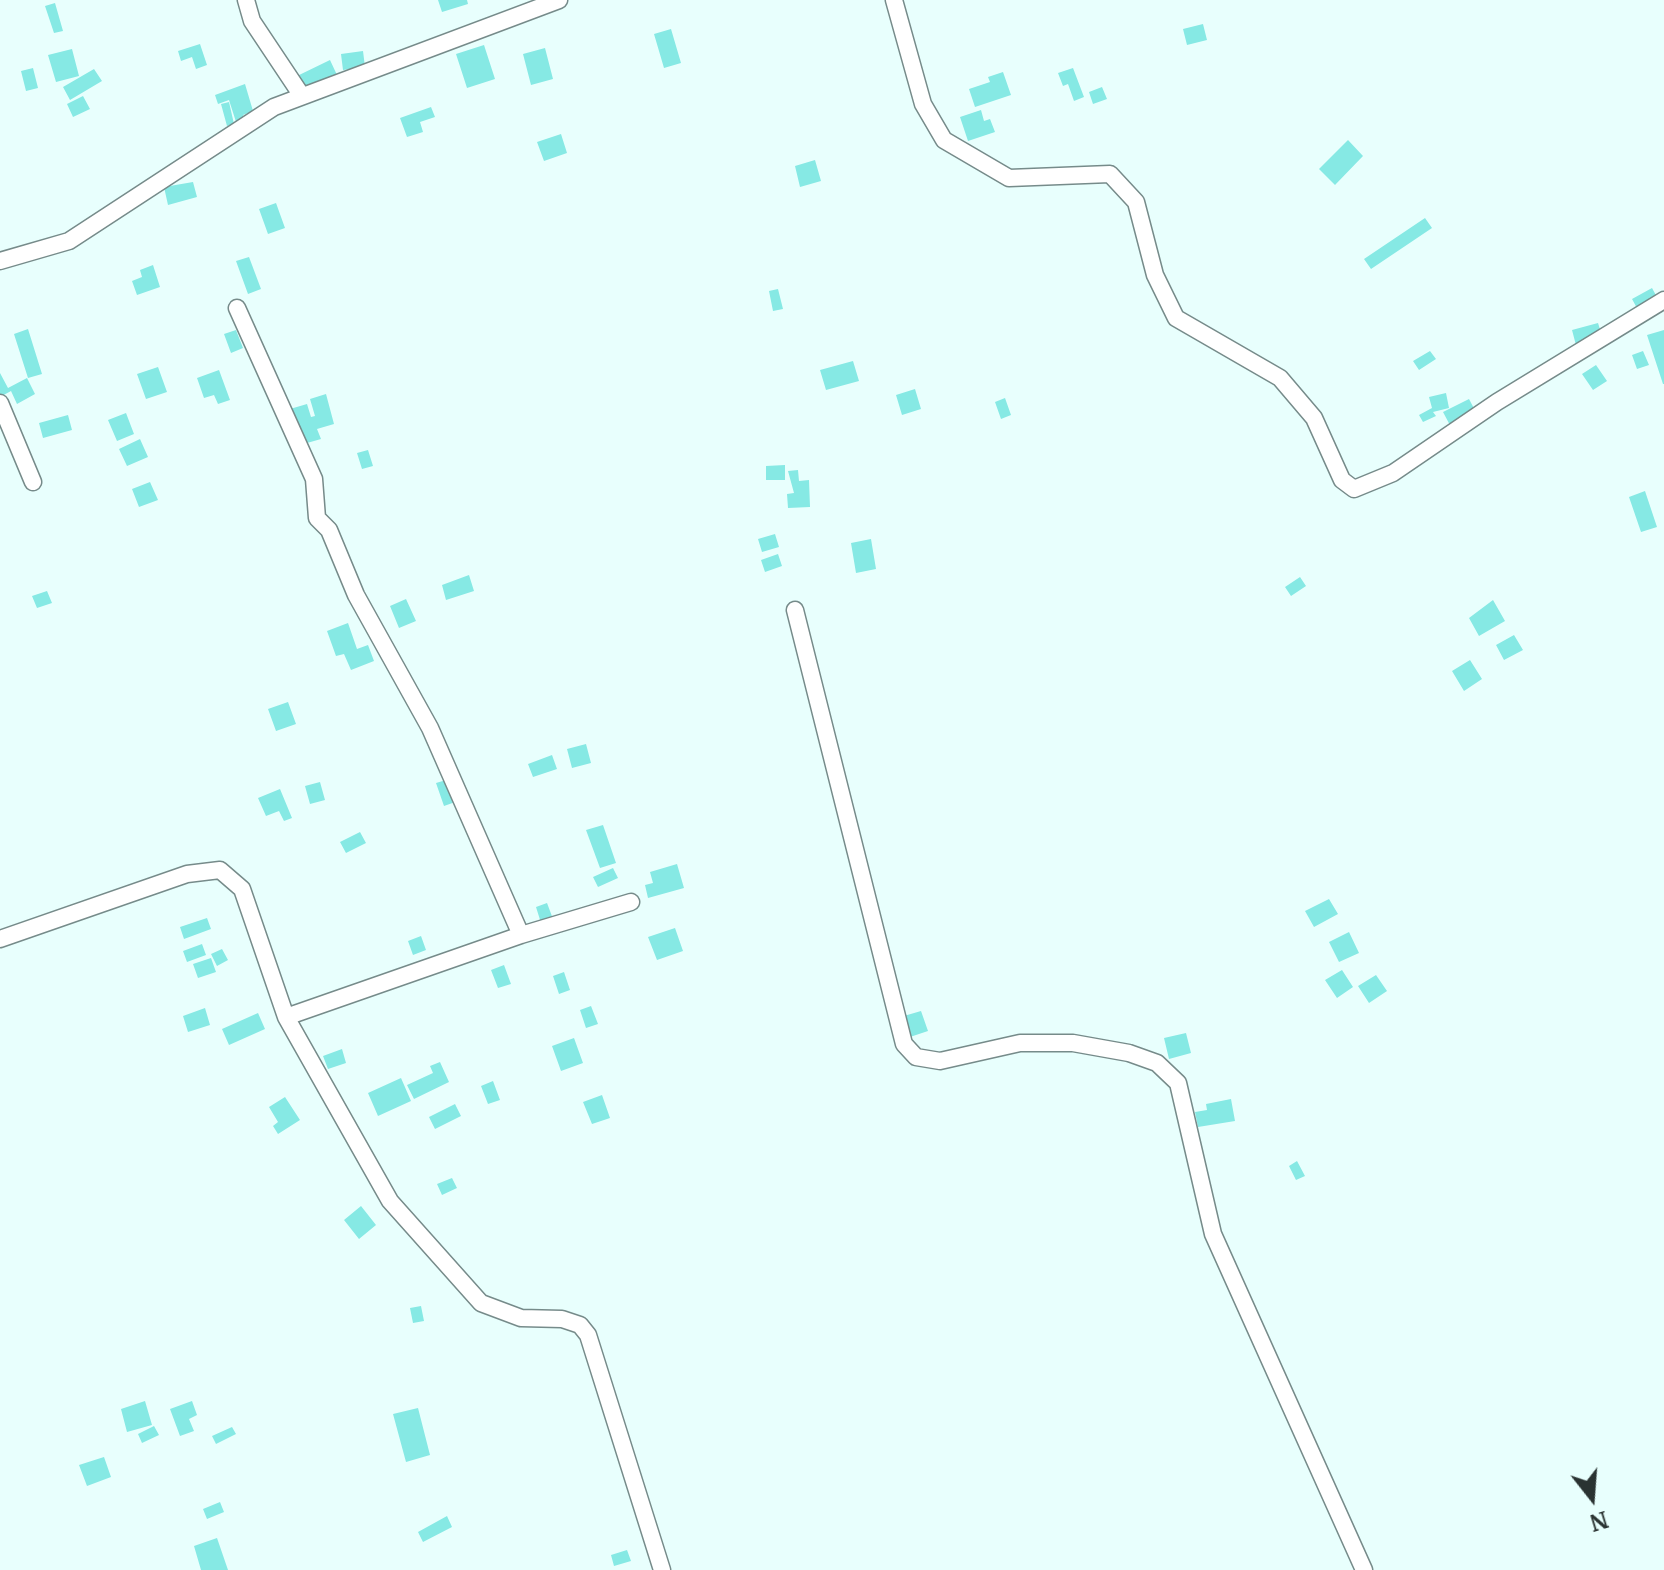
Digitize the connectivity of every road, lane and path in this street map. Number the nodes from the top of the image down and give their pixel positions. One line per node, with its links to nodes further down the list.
1 (246, 0): 4 (street)
2 (559, 0): 4 (street)
3 (894, 0): 6 (street)
4 (302, 96): 5 (street)
5 (0, 261)
6 (1664, 300)
7 (237, 308): 12 (street)
8 (0, 403): 9 (street)
9 (33, 482)
10 (795, 610): 16 (street)
11 (631, 902): 12 (street)
12 (521, 935): 14 (street)
13 (0, 939): 14 (street)
14 (286, 1017): 15 (street)
15 (662, 1570)
16 (1364, 1570)

